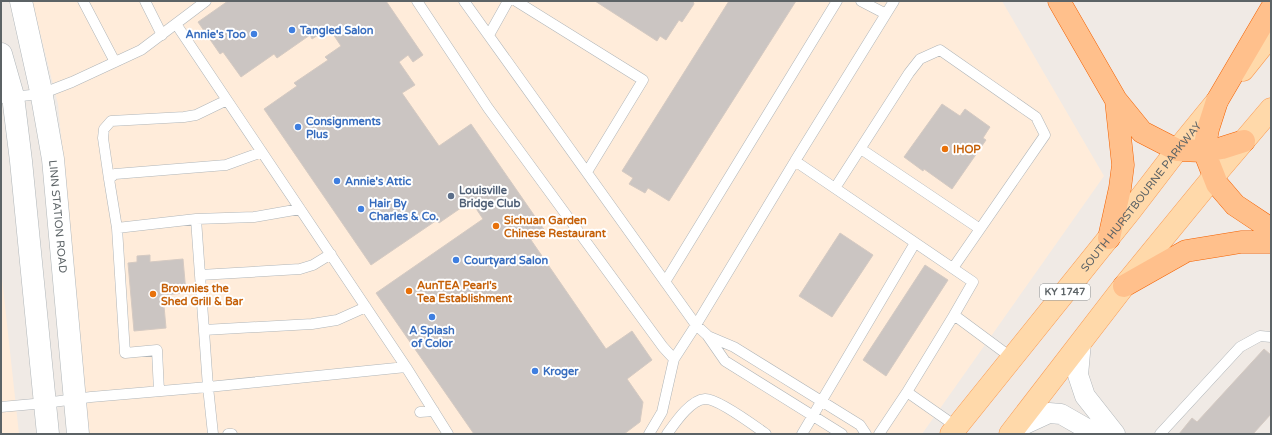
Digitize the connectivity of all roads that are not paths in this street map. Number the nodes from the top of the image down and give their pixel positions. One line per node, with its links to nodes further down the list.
1 (21, 1): 21 (street, LINN STATION ROAD)
2 (83, 1): 20 (lane)
3 (145, 1): 16 (lane)
4 (417, 1): 58 (lane)
5 (464, 1): 17 (lane)
6 (508, 1): 17 (lane)
7 (516, 1): 33 (lane)
8 (837, 1): 48 (lane)
9 (861, 1): 14 (lane)
10 (894, 1): 14 (lane)
11 (1059, 1): 24 (highway)
12 (204, 2): 15 (lane)
13 (1271, 9): 25 (highway)
14 (886, 14): 32 (lane)
15 (176, 24): 16 (lane); 23 (lane)
16 (162, 34): 20 (lane)
17 (489, 35): 33 (lane)
18 (1271, 35): 25 (main road, SOUTH HURSTBOURNE PARKWAY / KY 1747)
19 (1, 54): 22 (street)
20 (115, 62): 21 (lane)
21 (41, 94): 22 (lane); 63 (street, LINN STATION ROAD)
22 (7, 97): 65 (street)
23 (227, 100): 31 (lane); 35 (lane)
24 (1116, 100): 29 (highway); 42 (highway)
25 (1217, 102): 29 (main road, SOUTH HURSTBOURNE PARKWAY / KY 1747); 30 (highway)
26 (1271, 109): 27 (main road)
27 (1244, 141): 30 (highway); 34 (main road)
28 (861, 149): 36 (lane); 40 (lane); 40 (lane)
29 (1177, 150): 30 (highway); 42 (main road, SOUTH HURSTBOURNE PARKWAY / KY 1747)
30 (1204, 151): 34 (highway)
31 (262, 152): 35 (lane); 37 (lane)
32 (795, 161): 36 (lane); 52 (lane)
33 (587, 172): 48 (lane)
34 (1214, 176): 41 (highway); 49 (main road)
35 (109, 179): 39 (lane)
36 (835, 188): 44 (lane)
37 (300, 209): 38 (lane); 45 (lane)
38 (196, 219): 39 (lane); 47 (lane)
39 (117, 228): 61 (lane)
40 (980, 229): 46 (lane)
41 (1271, 229)
42 (1109, 238): 57 (main road, SOUTH HURSTBOURNE PARKWAY / KY 1747)
43 (1271, 242): 49 (highway)
44 (915, 243): 46 (lane); 64 (lane)
45 (331, 254): 47 (lane); 50 (lane)
46 (953, 268): 51 (lane)
47 (200, 275): 53 (lane)
48 (665, 282): 52 (lane)
49 (1124, 286): 56 (main road)
50 (366, 307): 53 (lane); 59 (lane)
51 (954, 315): 57 (lane); 62 (lane)
52 (696, 325): 54 (lane); 58 (lane)
53 (204, 330): 60 (lane)
54 (707, 335): 64 (lane); 69 (lane)
55 (1271, 337): 87 (lane)
56 (1081, 342): 71 (main road); 86 (street)
57 (1012, 358): 70 (main road, SOUTH HURSTBOURNE PARKWAY / KY 1747)
58 (674, 359): 78 (lane)
59 (406, 367): 60 (lane); 67 (lane)
60 (208, 387): 61 (lane); 74 (lane)
61 (159, 391): 63 (lane)
62 (907, 392): 70 (lane); 84 (lane)
63 (75, 398): 65 (lane); 73 (street, LINN STATION ROAD)
64 (822, 402): 69 (lane); 83 (lane)
65 (45, 403): 66 (lane); 72 (street)
66 (1, 407)
67 (434, 411): 68 (lane); 77 (lane)
68 (420, 412)
69 (813, 418): 81 (lane); 82 (lane)
70 (954, 430)
71 (1015, 432): 85 (street)
72 (48, 434)
73 (78, 434)
74 (213, 434)
75 (228, 434): 76 (lane)
76 (232, 434)
77 (448, 434)
78 (648, 434)
79 (667, 434): 80 (lane)
80 (766, 434)
81 (802, 434)
82 (842, 434)
83 (866, 434)
84 (879, 434)
85 (1096, 434)
86 (1115, 434)
87 (1160, 434)

